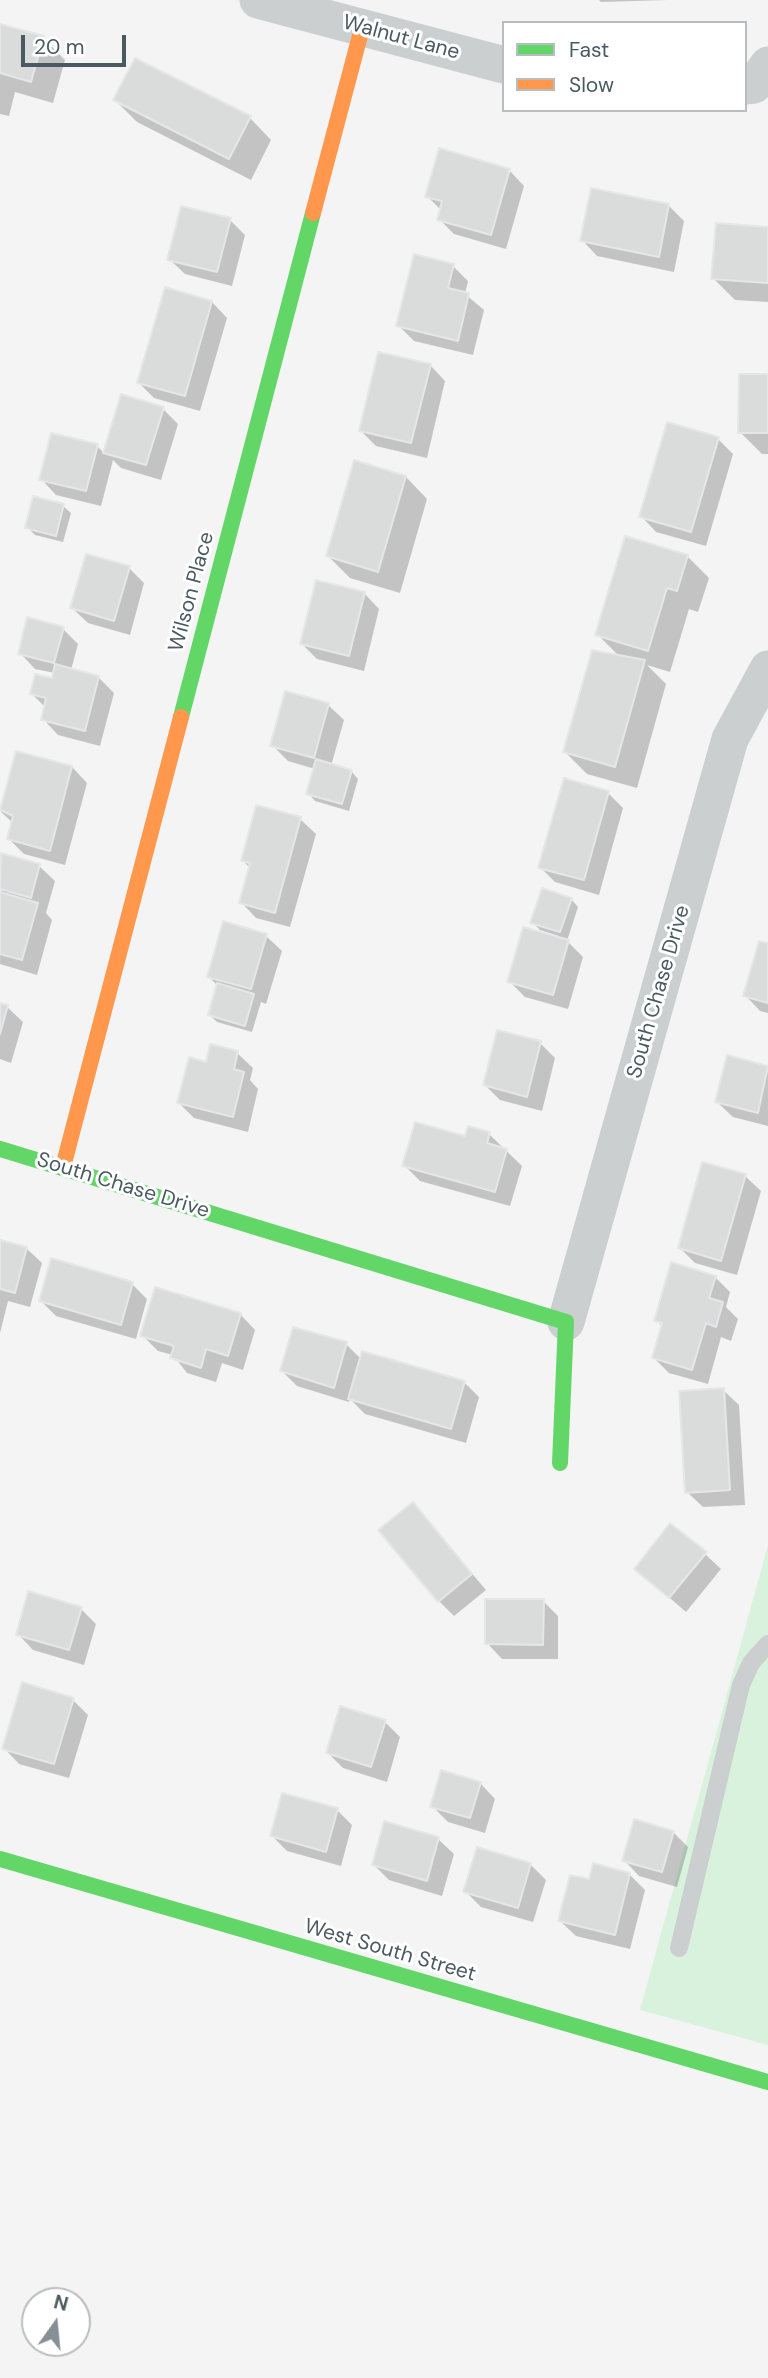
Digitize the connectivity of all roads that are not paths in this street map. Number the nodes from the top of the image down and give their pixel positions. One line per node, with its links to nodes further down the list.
1 (258, 0): 2 (street, Walnut Lane)
2 (362, 28): 3 (street, Walnut Lane); 6 (street, Wilson Place)
3 (502, 64)
4 (768, 669): 7 (street, South Chase Drive)
5 (0, 1150): 6 (street, South Chase Drive)
6 (63, 1167): 7 (street, South Chase Drive)
7 (566, 1322): 8 (street, South Chase Drive)
8 (560, 1463)
9 (768, 1644): 11 (lane)
10 (0, 1859): 12 (street, West South Street)
11 (679, 1948)
12 (768, 2082)

